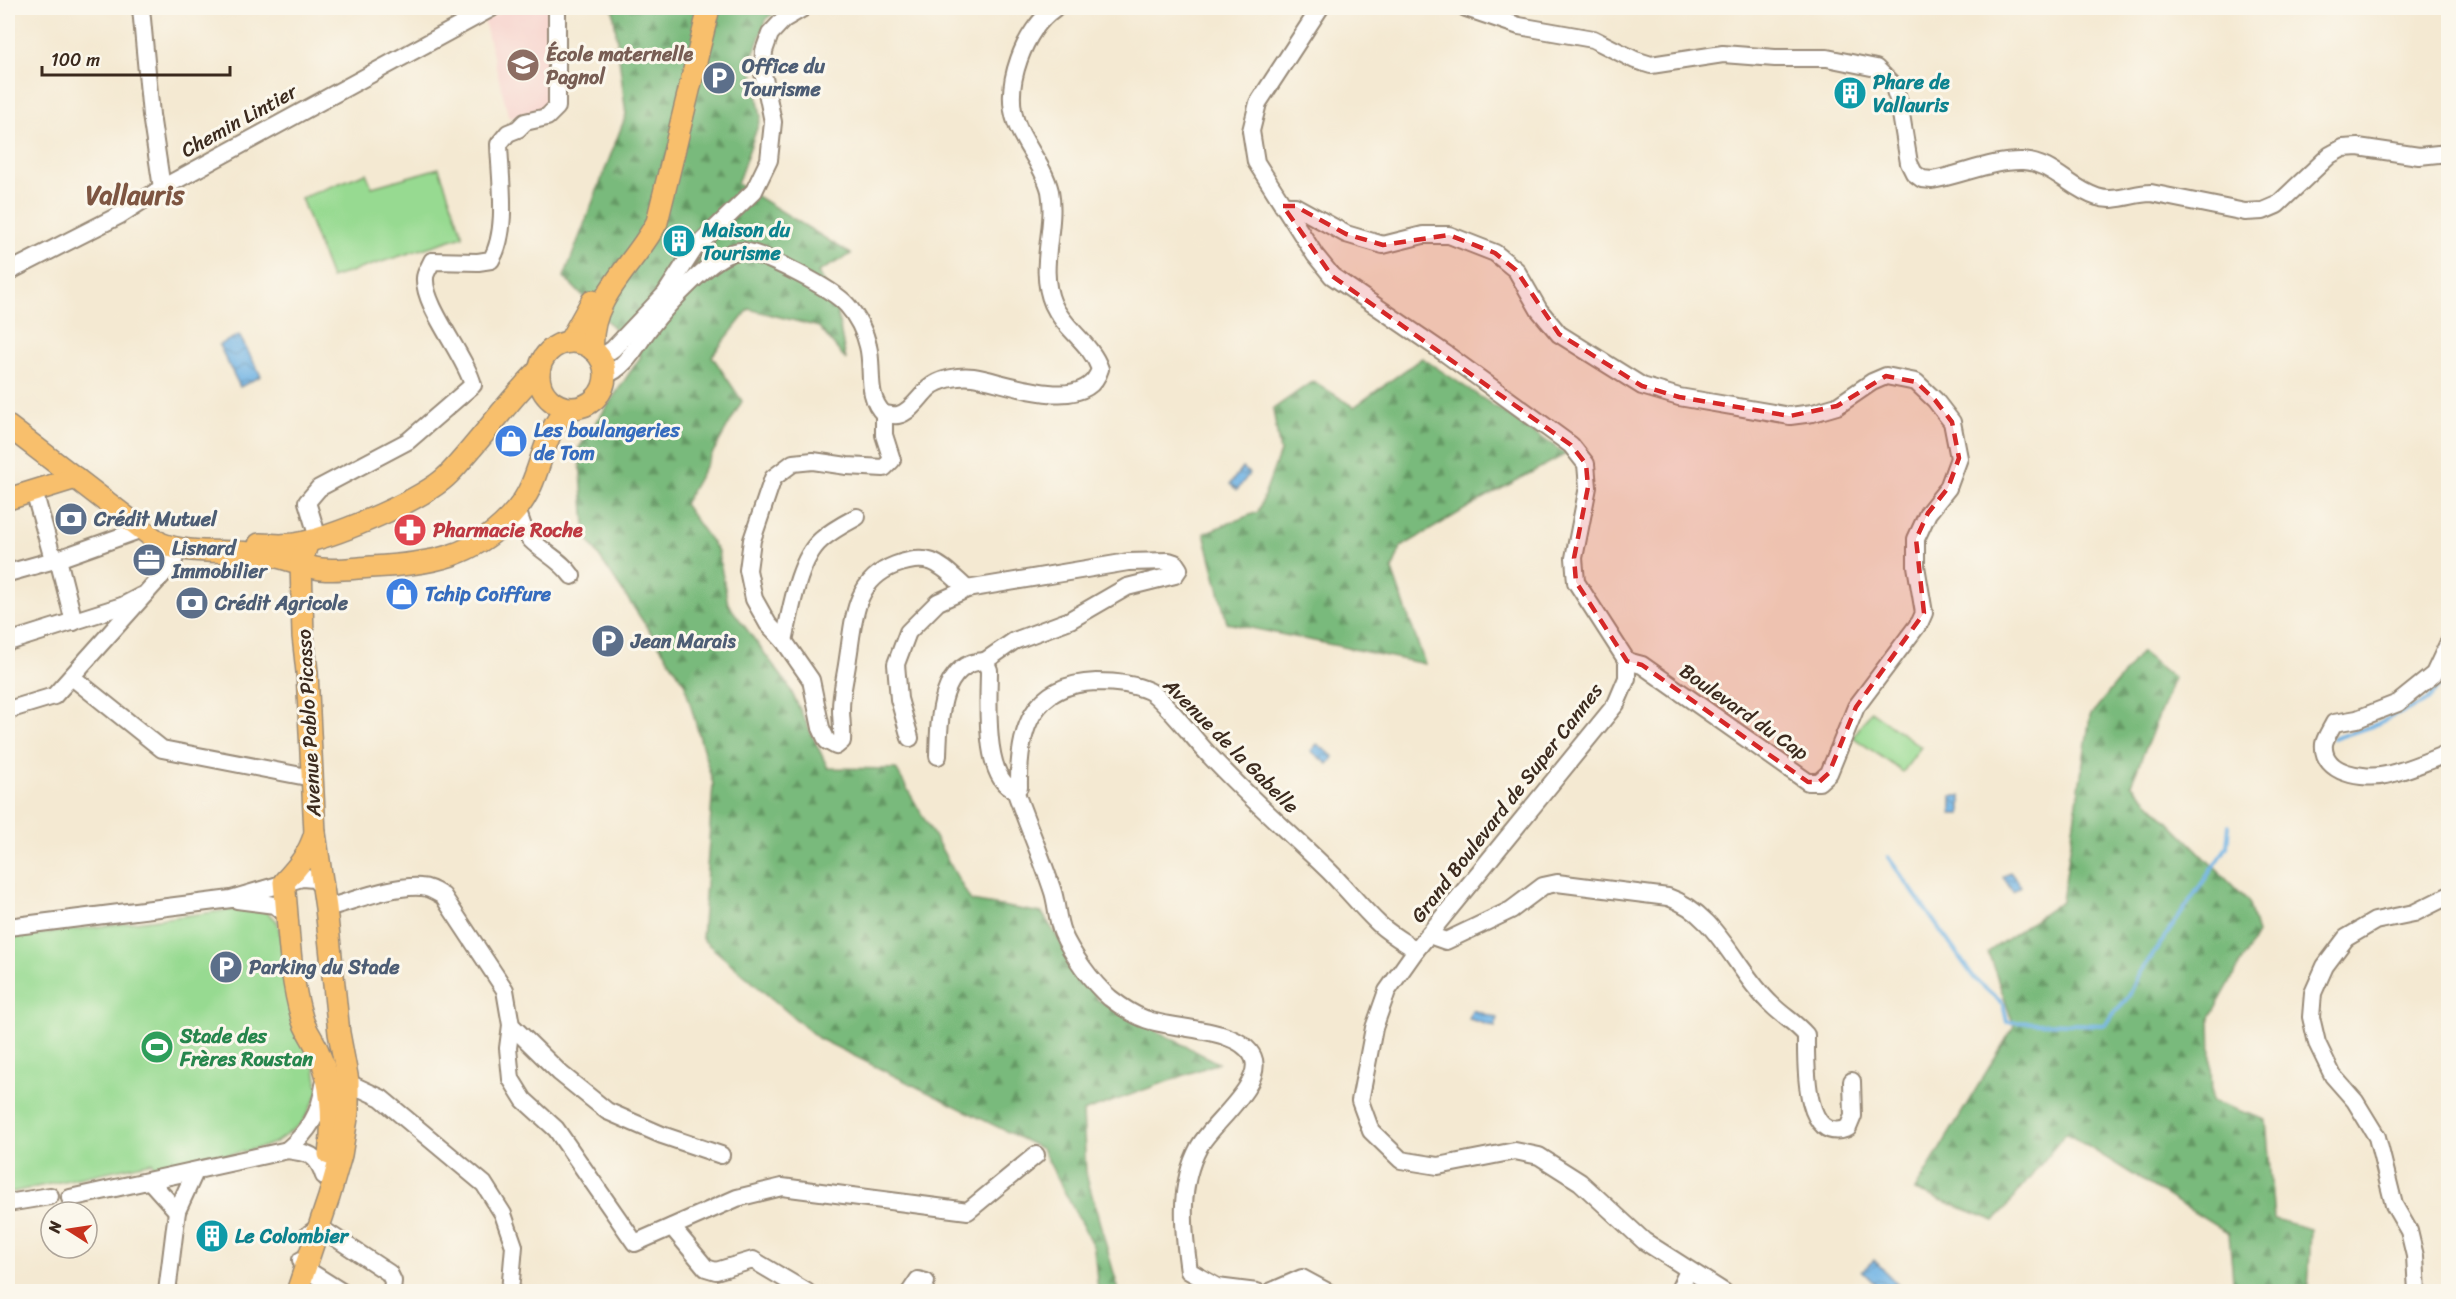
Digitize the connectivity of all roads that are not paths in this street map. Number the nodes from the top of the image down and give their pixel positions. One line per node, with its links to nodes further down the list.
1 (141, 8): 11 (street)
2 (492, 8): 11 (street, Chemin Lintier)
3 (557, 8): 27 (street)
4 (697, 8): 14 (main road)
5 (709, 8): 15 (main road)
6 (803, 8): 15 (street)
7 (1055, 8): 18 (street)
8 (1320, 8): 12 (street)
9 (1466, 8): 10 (street)
10 (2448, 153)
11 (162, 188): 13 (street, Chemin Lintier)
12 (1283, 206): 41 (street); 41 (street, Boulevard du Cap)
13 (8, 272)
14 (568, 342): 15 (main road); 16 (main road)
15 (600, 361): 17 (main road); 18 (street)
16 (540, 369): 17 (main road); 27 (main road)
17 (567, 408): 23 (main road)
18 (884, 414): 37 (street)
19 (8, 426): 20 (main road)
20 (76, 477): 21 (main road); 25 (main road)
21 (34, 491): 22 (main road); 30 (street)
22 (8, 499)
23 (517, 509): 26 (main road); 28 (street)
24 (857, 517): 37 (street)
25 (142, 529): 29 (main road); 30 (street)
26 (495, 533): 28 (street); 31 (main road)
27 (313, 540): 29 (main road); 31 (main road, Avenue Pablo Picasso)
28 (532, 540): 33 (street)
29 (178, 548): 31 (main road); 35 (street)
30 (58, 559): 32 (street); 36 (street)
31 (301, 563): 47 (main road, Avenue Pablo Picasso)
32 (8, 573)
33 (572, 576)
34 (967, 589): 37 (street); 40 (street); 44 (street)
35 (144, 594): 36 (street); 42 (street)
36 (74, 622): 38 (street)
37 (783, 641)
38 (8, 642)
39 (2448, 644): 45 (street)
40 (985, 661): 46 (street); 48 (street)
41 (1627, 661): 56 (street, Grand Boulevard de Super Cannes)
42 (72, 677): 43 (street); 47 (street)
43 (8, 710)
44 (910, 738)
45 (2448, 753)
46 (938, 756)
47 (312, 778): 49 (main road, Avenue Pablo Picasso)
48 (1012, 789): 57 (street, Avenue de la Gabelle); 86 (street)
49 (315, 833): 50 (main road); 52 (main road, Avenue Pablo Picasso)
50 (284, 882): 52 (street); 53 (street); 54 (main road)
51 (2448, 896): 91 (street)
52 (325, 898): 58 (street); 59 (main road, Avenue Pablo Picasso)
53 (231, 899): 54 (street); 55 (street)
54 (288, 916): 60 (main road)
55 (8, 927)
56 (1429, 935): 57 (street, Grand Boulevard de Super Cannes); 62 (street)
57 (1416, 950): 76 (street, Grand Boulevard de Super Cannes)
58 (511, 1025): 64 (street); 73 (street)
59 (339, 1033): 60 (street); 61 (main road, Avenue Pablo Picasso)
60 (312, 1038): 61 (main road)
61 (339, 1077): 63 (street); 63 (main road); 68 (main road); 83 (street)
62 (1852, 1081)
63 (307, 1145): 66 (street); 68 (main road); 68 (street)
64 (721, 1155)
65 (1036, 1155): 73 (street)
66 (195, 1172): 67 (street); 72 (street)
67 (150, 1181): 70 (street); 72 (street)
68 (327, 1187): 74 (main road)
69 (50, 1196): 71 (street)
70 (70, 1198)
71 (8, 1203)
72 (177, 1211): 78 (street)
73 (672, 1227): 84 (street)
74 (314, 1231): 75 (main road); 82 (street)
75 (303, 1264): 79 (main road); 80 (main road); 81 (street)
76 (1688, 1271): 89 (street); 90 (street, Grand Boulevard de Super Cannes)
77 (926, 1282): 85 (street)
78 (167, 1292)
79 (290, 1292)
80 (297, 1292)
81 (342, 1292)
82 (392, 1292)
83 (510, 1292)
84 (807, 1292)
85 (909, 1292)
86 (1257, 1292)
87 (1270, 1292): 88 (street)
88 (1328, 1292)
89 (1678, 1292)
90 (1724, 1292)
91 (2417, 1292)

